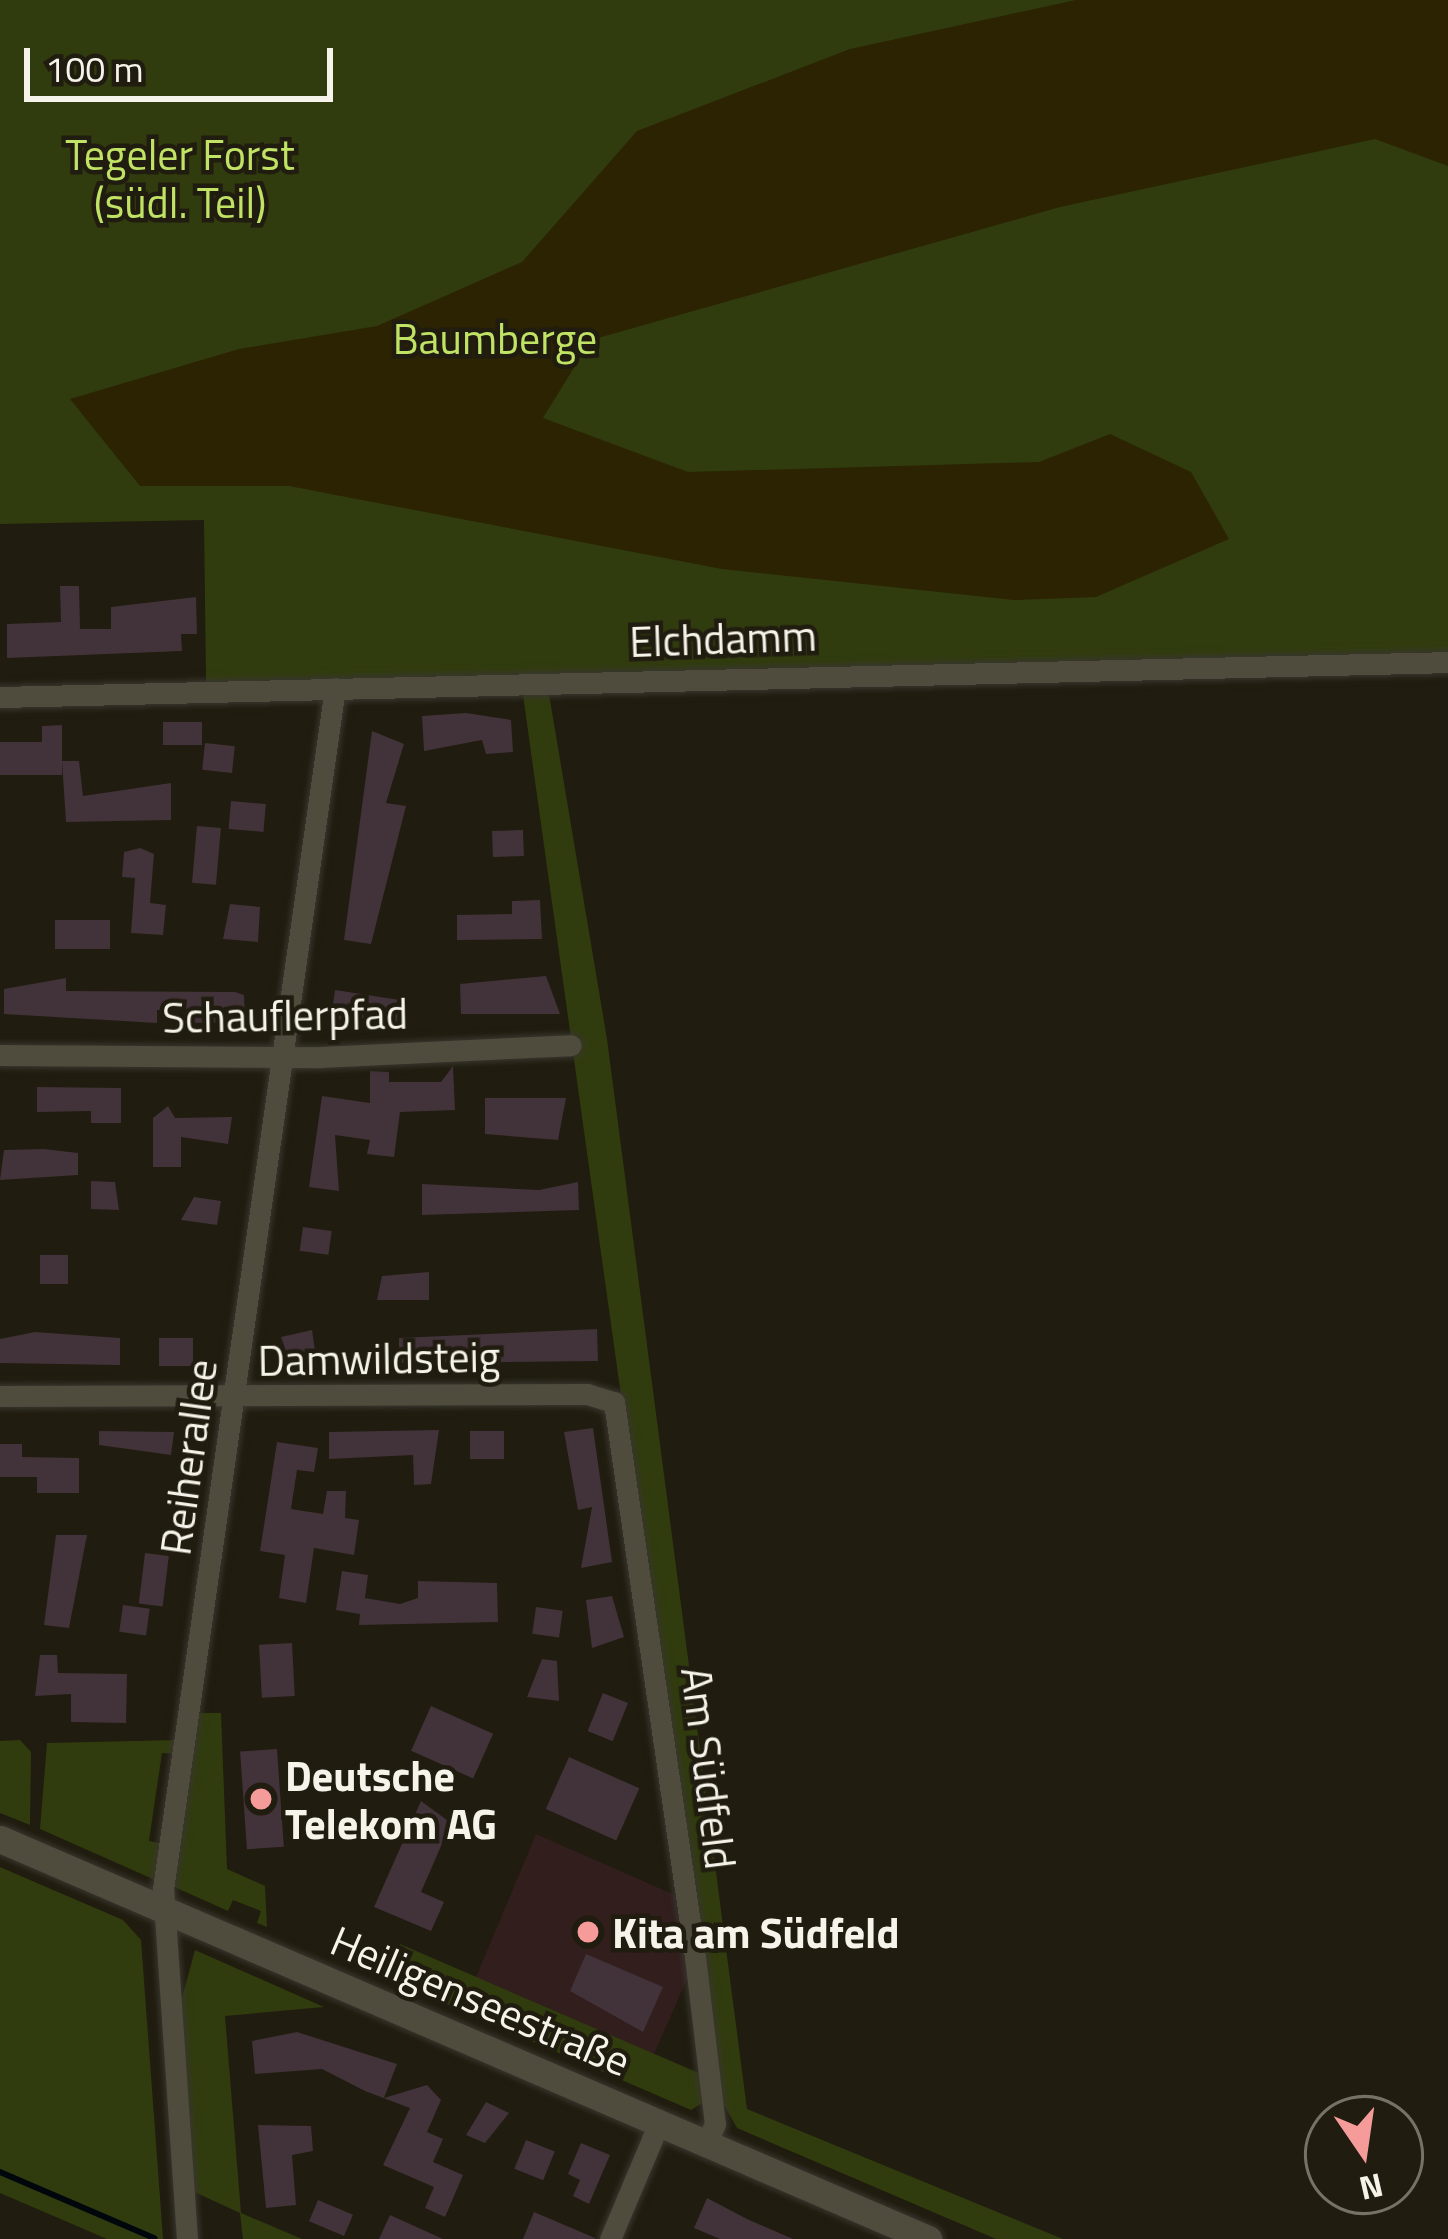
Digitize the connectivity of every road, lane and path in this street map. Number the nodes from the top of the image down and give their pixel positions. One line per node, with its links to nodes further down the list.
1 (1448, 662): 2 (street, Elchdamm)
2 (335, 688): 3 (street, Elchdamm); 6 (street, Reiherallee)
3 (0, 697)
4 (571, 1045): 6 (street, Schauflerpfad)
5 (0, 1055): 6 (street, Schauflerpfad)
6 (284, 1057): 8 (street, Reiherallee)
7 (0, 1396): 8 (street, Damwildsteig)
8 (236, 1399): 9 (street, Damwildsteig); 11 (street, Reiherallee)
9 (614, 1402): 13 (street, Am Südfeld)
10 (0, 1839): 11 (main road, Heiligenseestraße)
11 (166, 1910): 12 (main road, Heiligenseestraße); 14 (street, Reiherallee)
12 (659, 2123): 13 (main road, Heiligenseestraße); 15 (street)
13 (706, 2144): 16 (main road, Heiligenseestraße)
14 (188, 2239)
15 (610, 2239)
16 (928, 2239)

